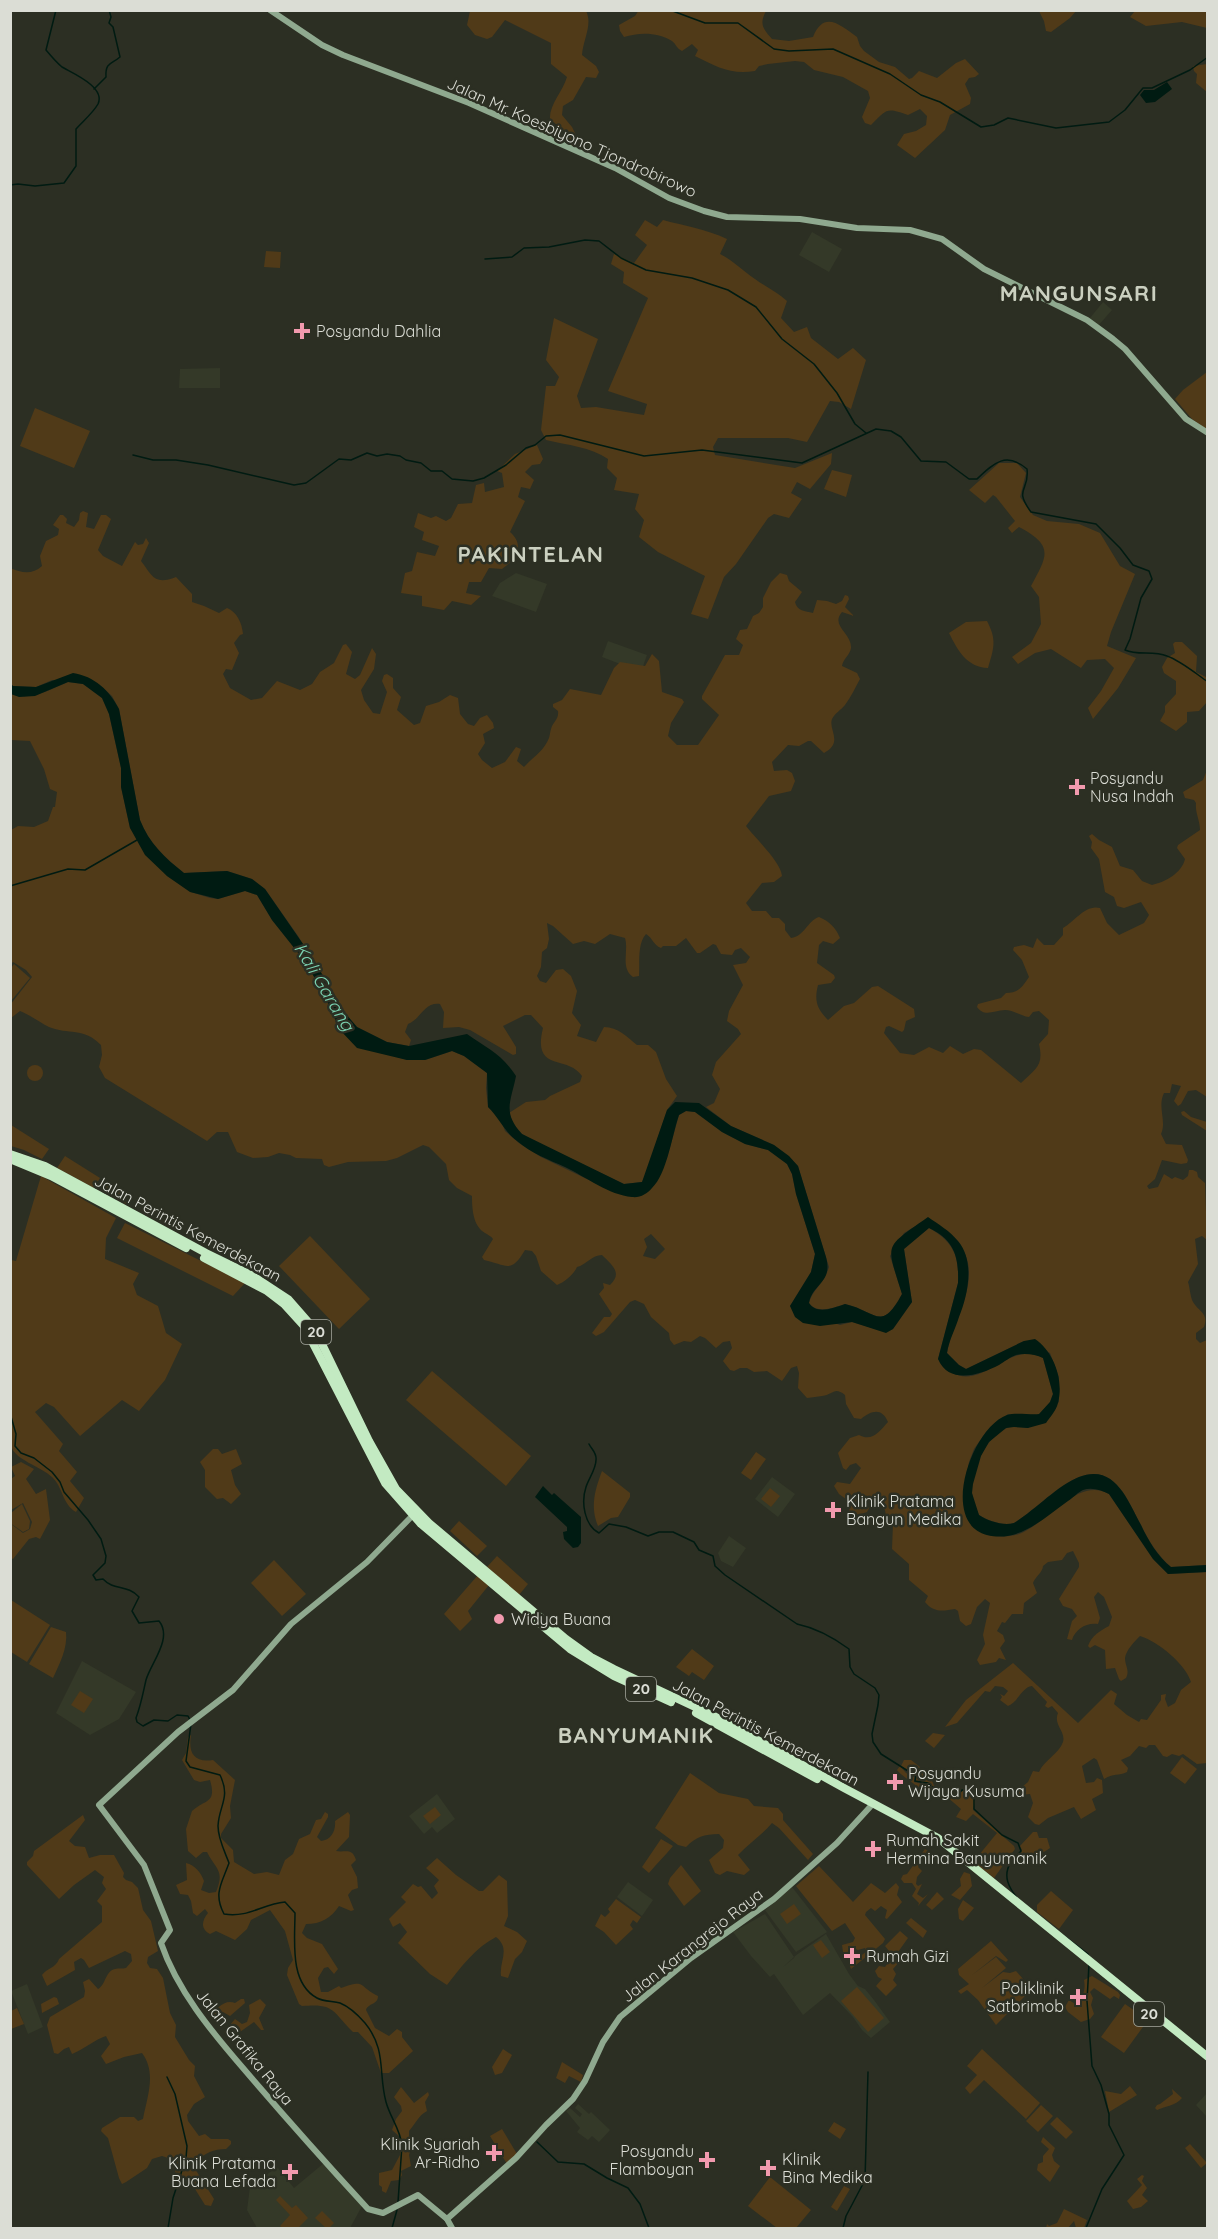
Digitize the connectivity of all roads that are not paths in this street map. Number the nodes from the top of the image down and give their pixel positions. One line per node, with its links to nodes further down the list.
1 (270, 10): 2 (main road, Jalan Mr. Koesbiyono Tjondrobirowo)
2 (1208, 433)
3 (10, 1154): 5 (highway, Jalan Perintis Kemerdekaan / 20)
4 (10, 1159): 5 (highway, Jalan Perintis Kemerdekaan / 20)
5 (198, 1252): 6 (highway, Jalan Perintis Kemerdekaan / 20)
6 (414, 1514): 7 (highway, Jalan Perintis Kemerdekaan / 20); 11 (main road, Jalan Grafika Raya)
7 (872, 1806): 8 (highway, 20); 11 (main road, Jalan Karangrejo Raya)
8 (1192, 2046): 9 (highway, 20); 10 (highway, 20)
9 (1208, 2056)
10 (1208, 2062)
11 (447, 2219): 12 (main road)
12 (452, 2229)

